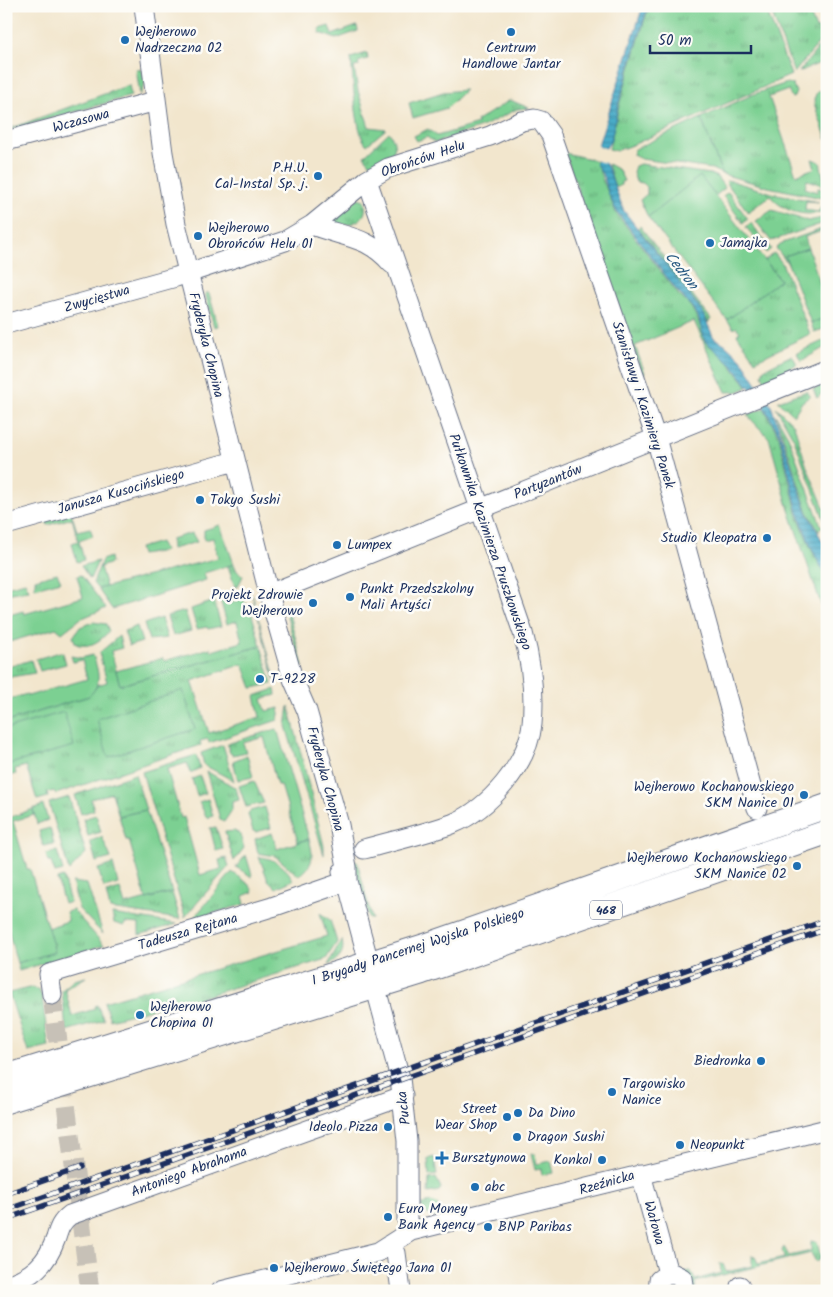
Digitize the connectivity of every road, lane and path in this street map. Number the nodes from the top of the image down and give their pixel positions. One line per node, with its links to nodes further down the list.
1 (144, 6): 2 (street, Fryderyka Chopina)
2 (156, 101): 4 (street, Wczasowa); 8 (street, Fryderyka Chopina)
3 (490, 136): 5 (street, Obrońców Helu); 11 (street, Stanisławy i Kazimiery Panek)
4 (6, 141)
5 (367, 180): 6 (street, Obrońców Helu); 7 (street, Pułkownika Kazimierza Pruszkowskiego)
6 (312, 225): 7 (street); 8 (street, Obrońców Helu)
7 (395, 267): 13 (street, Pułkownika Kazimierza Pruszkowskiego)
8 (187, 273): 9 (street, Zwycięstwa); 12 (street, Fryderyka Chopina)
9 (6, 324)
10 (827, 370): 11 (street, Partyzantów)
11 (656, 438): 13 (street, Partyzantów); 17 (street, Stanisławy i Kazimiery Panek)
12 (235, 461): 14 (street, Janusza Kusocińskiego); 15 (street, Fryderyka Chopina)
13 (480, 509): 15 (street, Partyzantów); 19 (street, Pułkownika Kazimierza Pruszkowskiego)
14 (6, 525)
15 (269, 594): 20 (street, Fryderyka Chopina)
16 (827, 806): 21 (main road, I Brygady Pancernej Wojska Polskiego / 468)
17 (757, 808)
18 (827, 832): 22 (main road, I Brygady Pancernej Wojska Polskiego / 468)
19 (364, 849)
20 (347, 881): 21 (street, Fryderyka Chopina); 23 (street, Tadeusza Rejtana)
21 (369, 964): 22 (street, Fryderyka Chopina); 24 (main road, I Brygady Pancernej Wojska Polskiego / 468)
22 (375, 987): 25 (street, Pucka); 26 (main road, I Brygady Pancernej Wojska Polskiego / 468)
23 (52, 996)
24 (6, 1077)
25 (403, 1096): 29 (street, Pucka); 32 (street, Antoniego Abrahama)
26 (6, 1101)
27 (827, 1129): 28 (street, Rzeźnicka)
28 (641, 1174): 29 (street, Rzeźnicka); 31 (street, Wałowa)
29 (411, 1231): 30 (street, Rzeźnicka)
30 (391, 1244): 33 (street, Rzeźnicka); 34 (street)
31 (668, 1272): 35 (street); 36 (street)
32 (6, 1285)
33 (221, 1291)
34 (402, 1291)
35 (658, 1291)
36 (684, 1291)

